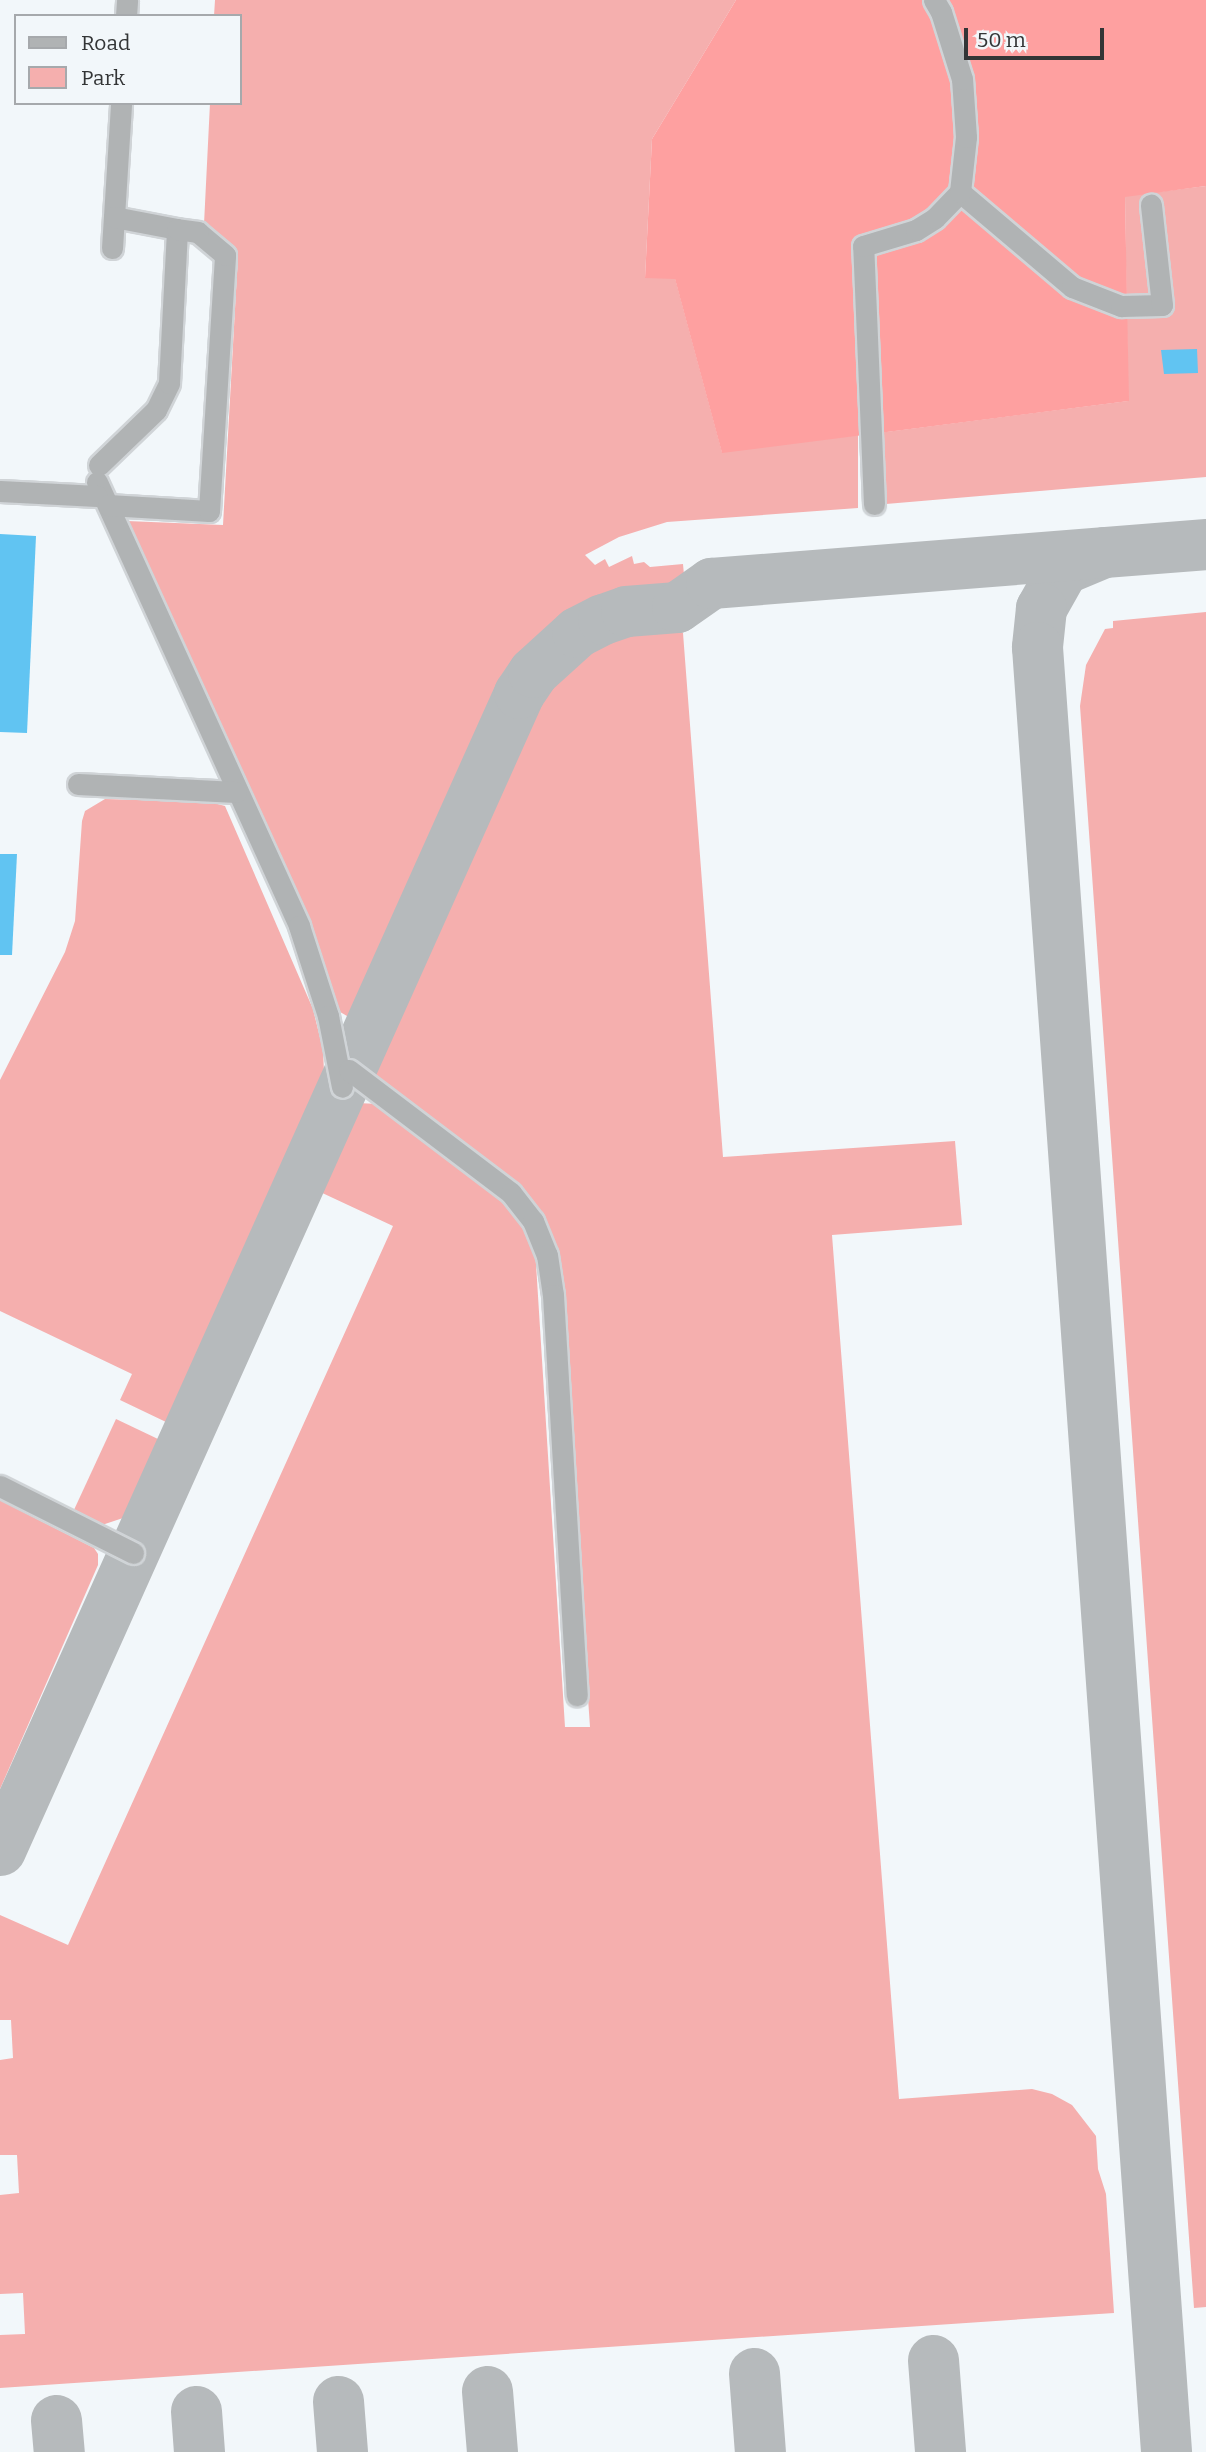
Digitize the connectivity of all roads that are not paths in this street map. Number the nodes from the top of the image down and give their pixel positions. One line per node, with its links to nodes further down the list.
1 (934, 0): 3 (street)
2 (121, 105): 5 (street)
3 (960, 192): 4 (street); 10 (street)
4 (1151, 205)
5 (114, 217): 6 (street); 7 (street)
6 (177, 229): 8 (street); 8 (street)
7 (112, 248)
8 (100, 487): 9 (street); 12 (street)
9 (0, 491)
10 (874, 504)
11 (78, 784): 12 (street)
12 (236, 792): 15 (street)
13 (0, 1486): 14 (street)
14 (133, 1553)
15 (577, 1695)

